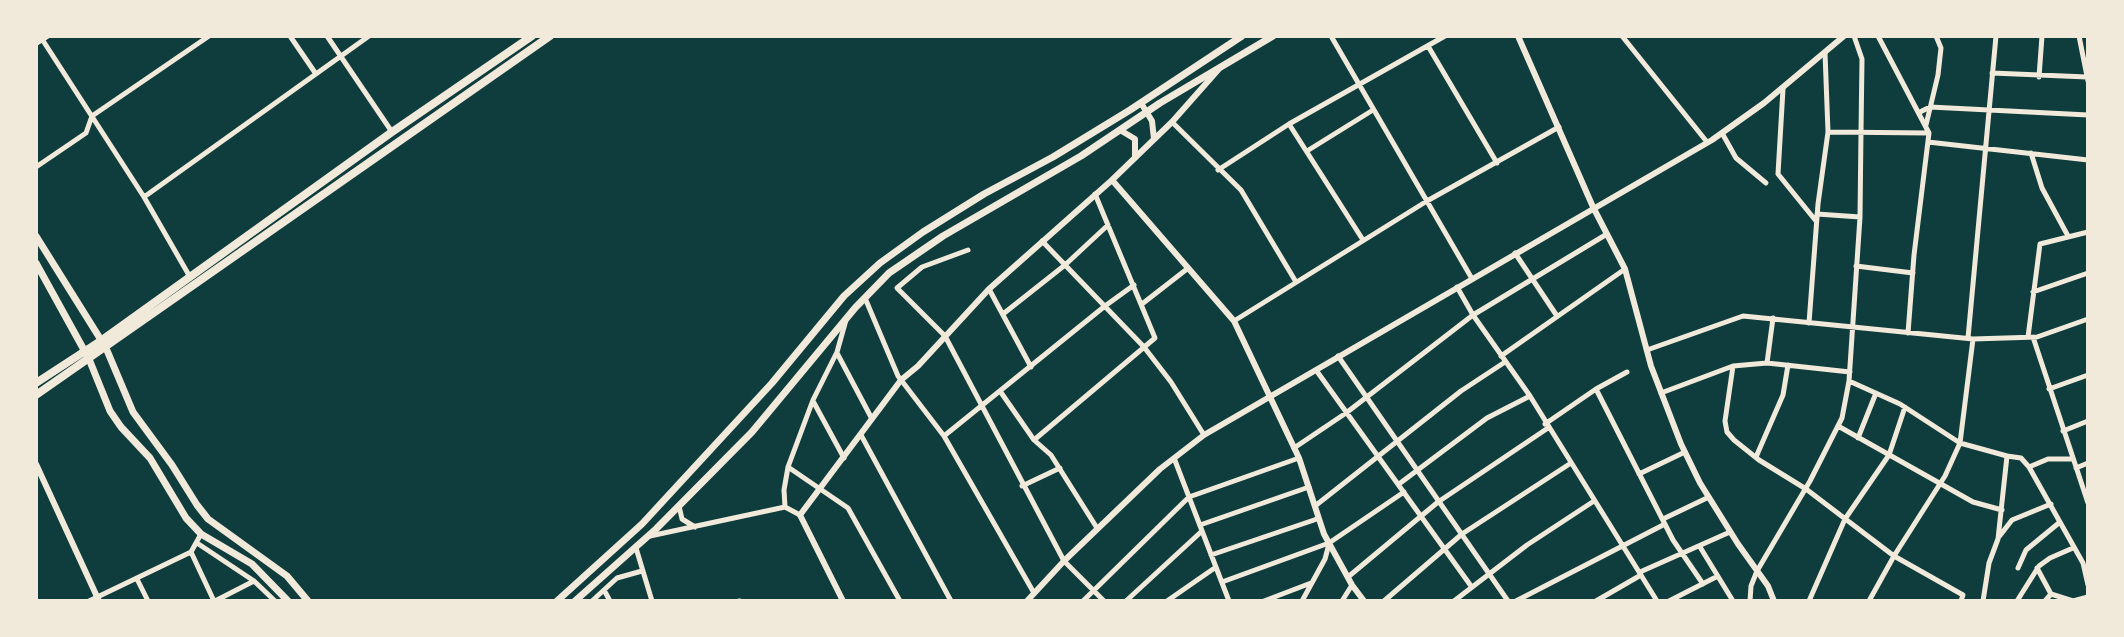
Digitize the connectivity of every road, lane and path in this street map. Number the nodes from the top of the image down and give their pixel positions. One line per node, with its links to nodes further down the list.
1 (209, 36): 38 (street)
2 (290, 36): 26 (street)
3 (327, 36): 23 (street)
4 (369, 36): 23 (street)
5 (532, 36): 44 (main road)
6 (550, 36): 109 (main road)
7 (1242, 36): 31 (main road)
8 (1273, 36): 24 (main road)
9 (1331, 36): 29 (street)
10 (1445, 36): 21 (street)
11 (1518, 36): 42 (street)
12 (1622, 36): 50 (street)
13 (1844, 36): 22 (street)
14 (1854, 36): 46 (street)
15 (1878, 36): 36 (street)
16 (1936, 36): 32 (street)
17 (1996, 36): 25 (street)
18 (2042, 36): 27 (street)
19 (2079, 36): 28 (street)
20 (41, 39): 38 (street)
21 (1428, 46): 29 (street); 57 (street)
22 (1825, 53): 30 (street); 45 (street)
23 (341, 56): 26 (street); 44 (street)
24 (1221, 67): 35 (main road); 39 (street)
25 (1992, 73): 27 (street); 34 (street)
26 (316, 74): 63 (street)
27 (2039, 77): 28 (street)
28 (2088, 79)
29 (1359, 86): 33 (street); 40 (street)
30 (1783, 89): 47 (street); 68 (street)
31 (1141, 103): 35 (street); 243 (main road)
32 (1930, 107): 34 (street); 36 (street); 41 (street)
33 (1373, 110): 53 (street); 64 (street)
34 (1988, 110): 37 (street); 52 (street)
35 (1147, 112): 43 (main road); 49 (street)
36 (1920, 112): 41 (street)
37 (2088, 115)
38 (92, 116): 58 (street); 63 (street)
39 (1172, 122): 49 (street); 59 (street)
40 (1289, 124): 53 (street); 59 (street)
41 (1926, 126): 48 (street)
42 (1560, 127): 57 (street); 65 (street)
43 (1120, 130): 55 (street); 93 (main road)
44 (392, 132): 85 (main road)
45 (1828, 132): 46 (street); 66 (street)
46 (1861, 132): 48 (street); 67 (street)
47 (1722, 133): 50 (street); 61 (street)
48 (1929, 133): 51 (street)
49 (1154, 139): 55 (street)
50 (1707, 142): 65 (street)
51 (1928, 142): 52 (street); 83 (street)
52 (1985, 149): 54 (street); 108 (street)
53 (1307, 151): 74 (street)
54 (2031, 153): 56 (street); 73 (street)
55 (1135, 157): 60 (street)
56 (2088, 160)
57 (1497, 163): 64 (street)
58 (36, 167)
59 (1218, 170): 88 (street)
60 (1112, 180): 62 (street); 81 (street)
61 (1766, 183)
62 (1095, 194): 69 (street); 75 (street)
63 (144, 197): 85 (street)
64 (1427, 201): 74 (street); 86 (street)
65 (1593, 207): 71 (street); 77 (street)
66 (1817, 214): 67 (street); 68 (street)
67 (1860, 217): 79 (street)
68 (1817, 222): 103 (street)
69 (1108, 225): 78 (street); 89 (street)
70 (2088, 232): 73 (street)
71 (1607, 234): 82 (street); 87 (street)
72 (36, 236): 109 (main road)
73 (2068, 236): 92 (street)
74 (1363, 240): 88 (street)
75 (1042, 241): 78 (street); 91 (street)
76 (968, 250): 106 (street)
77 (1515, 252): 86 (street); 87 (street)
78 (1065, 265): 95 (street); 96 (street)
79 (1856, 266): 83 (street); 104 (street)
80 (37, 267): 113 (main road)
81 (1187, 269): 94 (street); 102 (street)
82 (1625, 269): 98 (street); 111 (street)
83 (1913, 273): 105 (street)
84 (2088, 273): 92 (street)
85 (190, 277): 109 (main road)
86 (1471, 277): 90 (street)
87 (1532, 280): 97 (street); 98 (street)
88 (1296, 282): 102 (street)
89 (1134, 285): 94 (street); 95 (street)
90 (1457, 286): 97 (street); 114 (street)
91 (989, 289): 96 (street); 106 (street)
92 (2033, 292): 107 (street)
93 (865, 298): 99 (main road); 124 (street)
94 (1142, 304): 110 (street)
95 (1105, 306): 110 (street); 119 (street)
96 (1003, 314): 119 (street)
97 (1473, 315): 115 (street); 135 (street)
98 (1557, 316): 115 (street)
99 (847, 318): 112 (street); 184 (main road)
100 (1773, 318): 103 (street); 111 (street); 116 (street)
101 (2088, 319): 107 (street)
102 (1234, 321): 133 (street)
103 (1809, 323): 104 (street)
104 (1851, 328): 105 (street); 122 (street)
105 (1908, 333): 108 (street)
106 (945, 336): 124 (street); 137 (street)
107 (2031, 337): 108 (street); 128 (street)
108 (1970, 338): 151 (street)
109 (104, 344): 113 (main road); 242 (main road)
110 (1144, 347): 146 (street); 150 (street)
111 (1647, 350): 130 (street)
112 (837, 352): 136 (street); 140 (street)
113 (87, 355): 126 (main road); 132 (main road); 198 (main road)
114 (1338, 356): 120 (street); 135 (street)
115 (1503, 359): 134 (street); 149 (street)
116 (1767, 363): 117 (street); 118 (street)
117 (1788, 365): 122 (street); 157 (street)
118 (1733, 366): 130 (street); 157 (street)
119 (1031, 367): 129 (street)
120 (1316, 369): 133 (street); 139 (street)
121 (1627, 372): 127 (street)
122 (1850, 372): 125 (street)
123 (2088, 375): 128 (street)
124 (901, 380): 140 (street); 147 (street)
125 (1849, 381): 131 (street); 143 (street)
126 (36, 383)
127 (1596, 389): 142 (street); 170 (street)
128 (2049, 389): 144 (street)
129 (1000, 391): 137 (street); 150 (street)
130 (1661, 393): 153 (street)
131 (1876, 393): 138 (street); 148 (street)
132 (36, 395)
133 (1268, 395): 146 (street); 152 (street)
134 (1530, 396): 142 (street); 169 (street)
135 (1366, 397): 139 (street); 149 (street)
136 (813, 400): 158 (street); 165 (street)
137 (980, 405): 147 (street); 173 (street)
138 (1905, 407): 151 (street); 154 (street)
139 (1346, 413): 152 (street); 156 (street)
140 (872, 419): 145 (street)
141 (2088, 421): 144 (street)
142 (1547, 426): 162 (street); 182 (street)
143 (1838, 426): 148 (street); 176 (street)
144 (2063, 431): 161 (street)
145 (861, 435): 158 (street); 250 (street)
146 (1204, 435): 159 (street)
147 (944, 436): 232 (street)
148 (1858, 438): 154 (street)
149 (1398, 439): 156 (street); 169 (street)
150 (1034, 440): 167 (street)
151 (1960, 443): 155 (street); 171 (street)
152 (1294, 448): 160 (street)
153 (1685, 452): 170 (street); 179 (street)
154 (1889, 455): 171 (street); 191 (street)
155 (2007, 456): 166 (street); 187 (street)
156 (1378, 457): 172 (street); 186 (street)
157 (1756, 457): 176 (street)
158 (844, 458): 175 (street)
159 (1174, 458): 178 (street); 195 (street)
160 (1299, 458): 174 (street); 178 (street)
161 (2073, 459): 166 (street); 168 (street)
162 (1571, 463): 181 (street); 199 (street)
163 (2088, 463): 168 (street)
164 (36, 464): 236 (street)
165 (788, 467): 175 (street); 185 (street)
166 (2029, 467): 183 (street)
167 (1060, 468): 173 (street); 195 (street)
168 (2076, 468): 180 (street)
169 (1416, 470): 172 (street); 182 (street)
170 (1639, 474): 192 (street)
171 (1940, 483): 187 (street); 212 (street)
172 (1399, 484): 177 (street)
173 (1022, 486): 213 (street)
174 (1309, 487): 186 (street); 196 (street)
175 (821, 488): 188 (street); 249 (street)
176 (1806, 489): 191 (street); 218 (street)
177 (1404, 492): 189 (street); 203 (street)
178 (1189, 497): 196 (street); 230 (street)
179 (1709, 497): 192 (street); 197 (street)
180 (2087, 499)
181 (1594, 501): 204 (street); 220 (street)
182 (1438, 502): 189 (street); 199 (street)
183 (2051, 504): 193 (street); 201 (street)
184 (679, 506): 194 (street); 200 (main road)
185 (785, 507): 188 (street); 194 (street)
186 (1314, 507): 190 (street)
187 (2002, 510): 201 (street)
188 (800, 515): 248 (street)
189 (1421, 517): 208 (street); 224 (street)
190 (1317, 519): 203 (street); 210 (street)
191 (1845, 519): 212 (street); 272 (street)
192 (1664, 521): 204 (street); 211 (street)
193 (2060, 522): 207 (street); 215 (street)
194 (696, 528): 200 (street)
195 (1097, 528): 213 (street)
196 (1201, 528): 210 (street); 254 (street)
197 (1730, 532): 205 (street); 218 (street)
198 (201, 534): 202 (street); 241 (main road)
199 (1462, 534): 208 (street); 220 (street)
200 (648, 536): 206 (main road)
201 (1998, 539): 275 (street)
202 (197, 543): 209 (street); 223 (street)
203 (1329, 543): 224 (street); 225 (street); 226 (street)
204 (1623, 546): 219 (street); 265 (street)
205 (1700, 547): 211 (street); 221 (street)
206 (636, 548): 217 (street); 244 (main road)
207 (2073, 548): 216 (street); 228 (street)
208 (1444, 549): 229 (street); 261 (street)
209 (191, 552): 222 (street); 239 (street)
210 (1211, 555): 214 (street)
211 (1682, 555): 219 (street); 227 (street)
212 (1894, 556): 273 (street); 274 (street)
213 (1064, 561): 230 (street); 232 (street)
214 (1216, 567): 225 (street); 255 (street)
215 (2018, 568)
216 (2037, 568): 234 (street); 276 (street)
217 (642, 571): 231 (street); 247 (street)
218 (1757, 571): 270 (street); 271 (street)
219 (1640, 574): 266 (street); 267 (street)
220 (1489, 576): 229 (street); 264 (street)
221 (1716, 577): 227 (street); 269 (street)
222 (137, 579): 236 (street); 238 (street)
223 (254, 581): 239 (street); 240 (street)
224 (1350, 581): 259 (street); 260 (street)
225 (1222, 582): 256 (street)
226 (1311, 583): 257 (street); 258 (street)
227 (1703, 584): 268 (street)
228 (2088, 585)
229 (1471, 586): 233 (street)
230 (1094, 589): 252 (street); 253 (street)
231 (604, 590): 245 (street); 246 (street)
232 (1034, 593): 251 (street)
233 (1463, 594): 262 (street); 263 (street)
234 (2051, 594): 235 (street); 277 (street)
235 (2088, 597)
236 (98, 599): 237 (street)
237 (89, 601)
238 (148, 601)
239 (214, 601)
240 (275, 601)
241 (288, 601)
242 (308, 601)
243 (557, 601)
244 (575, 601)
245 (592, 601)
246 (610, 601)
247 (652, 601)
248 (843, 601)
249 (900, 601)
250 (951, 601)
251 (1027, 601)
252 (1083, 601)
253 (1104, 601)
254 (1126, 601)
255 (1167, 601)
256 (1229, 601)
257 (1264, 601)
258 (1302, 601)
259 (1342, 601)
260 (1364, 601)
261 (1384, 601)
262 (1454, 601)
263 (1467, 601)
264 (1508, 601)
265 (1516, 601)
266 (1596, 601)
267 (1657, 601)
268 (1669, 601)
269 (1733, 601)
270 (1750, 601)
271 (1774, 601)
272 (1809, 601)
273 (1870, 601)
274 (1961, 601)
275 (1983, 601)
276 (2017, 601)
277 (2045, 601)

